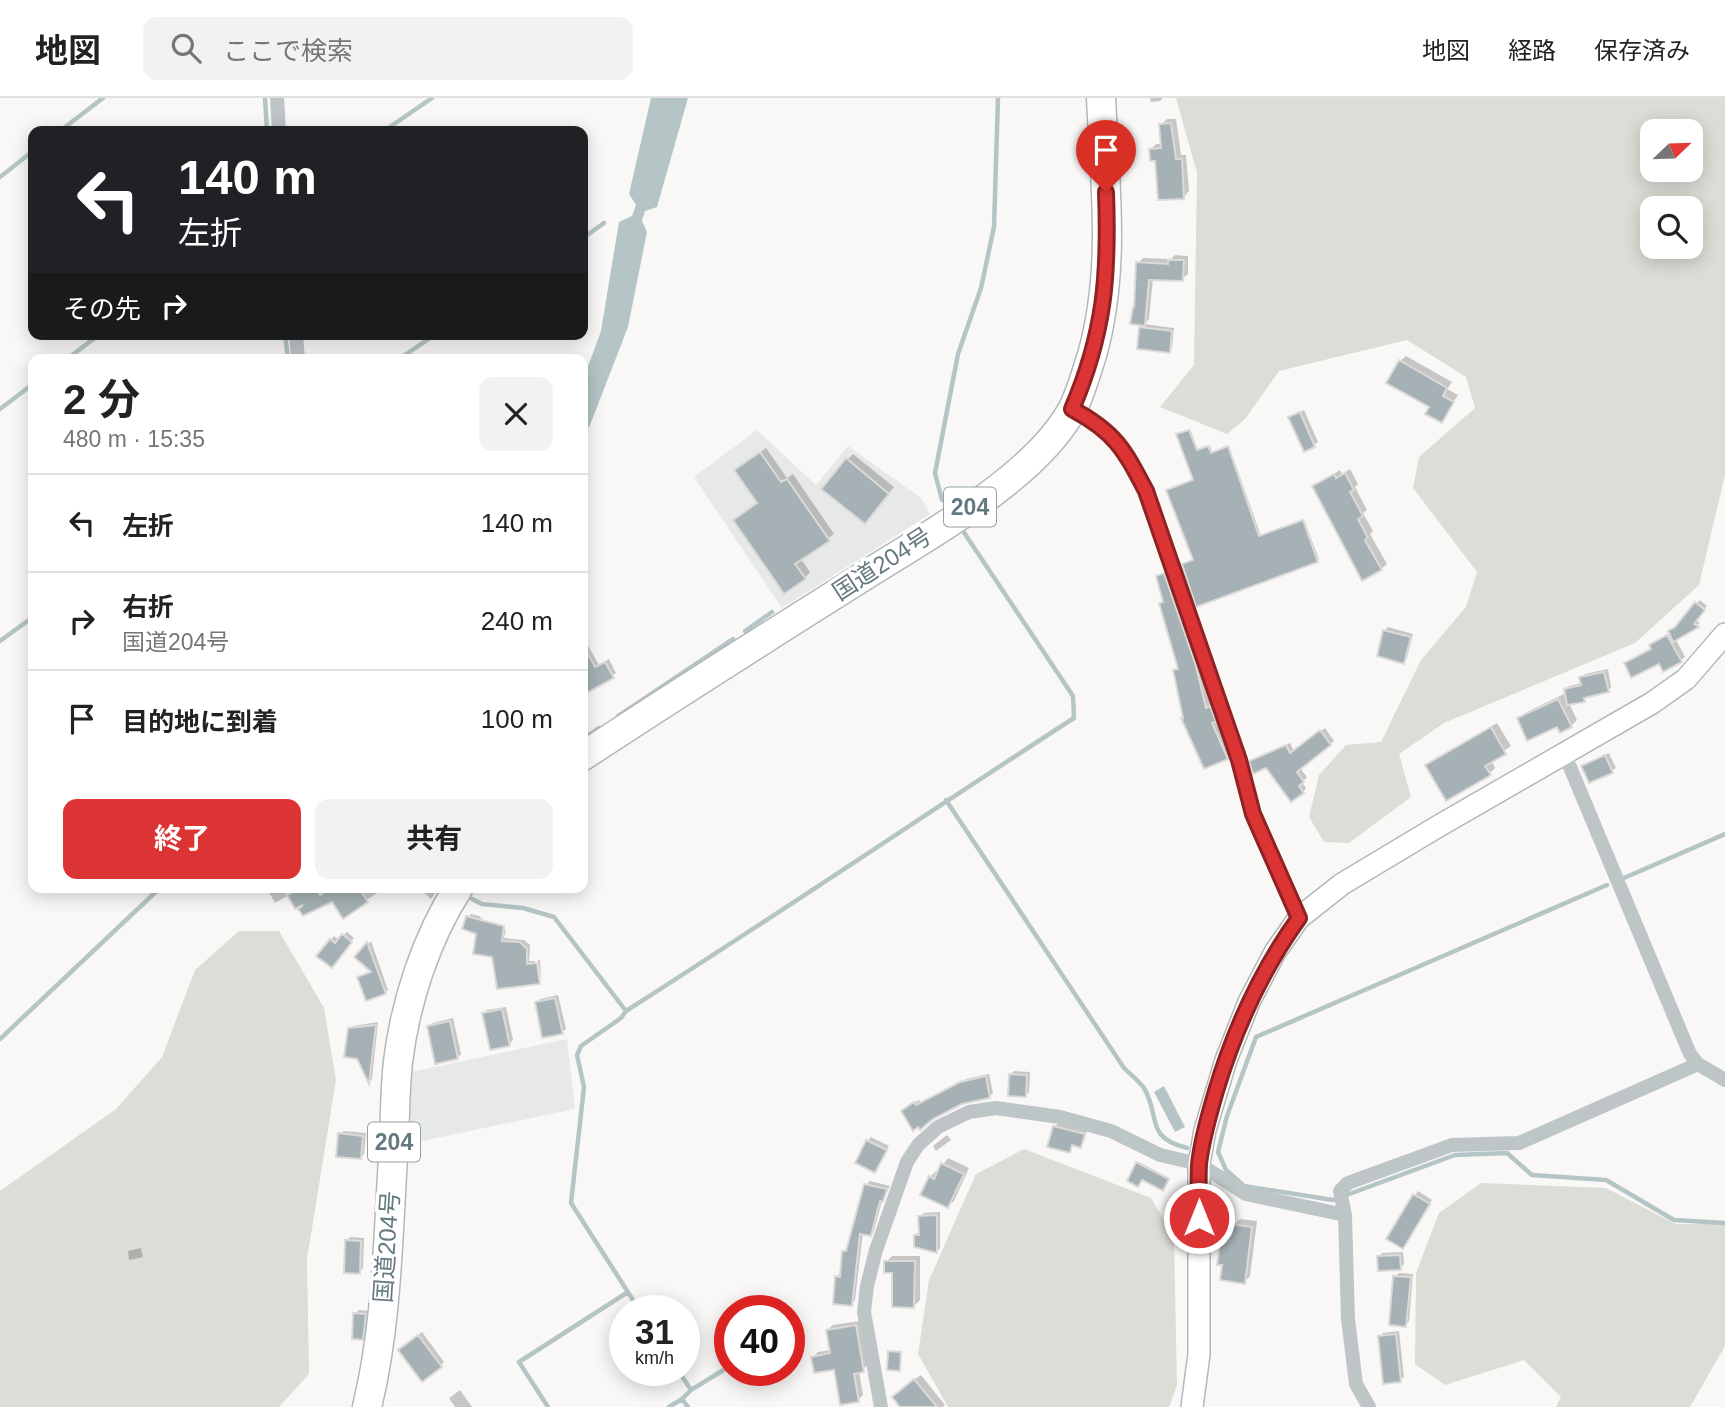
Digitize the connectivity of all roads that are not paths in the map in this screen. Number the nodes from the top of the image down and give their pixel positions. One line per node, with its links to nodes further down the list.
1 (277, 98): 3 (street)
2 (1101, 98): 4 (highway, 国道204号 / 204)
3 (279, 126)
4 (1072, 409): 6 (highway, 国道204号 / 204); 9 (street)
5 (1725, 634): 7 (street)
6 (588, 752)
7 (1562, 755): 9 (street); 10 (street)
8 (452, 893): 14 (highway, 国道204号 / 204)
9 (1299, 918): 12 (street)
10 (1698, 1065): 11 (street); 13 (street)
11 (1725, 1080)
12 (1199, 1164): 13 (street); 15 (street); 16 (street)
13 (1343, 1203): 17 (street)
14 (367, 1407)
15 (881, 1407)
16 (1192, 1407)
17 (1369, 1407)

